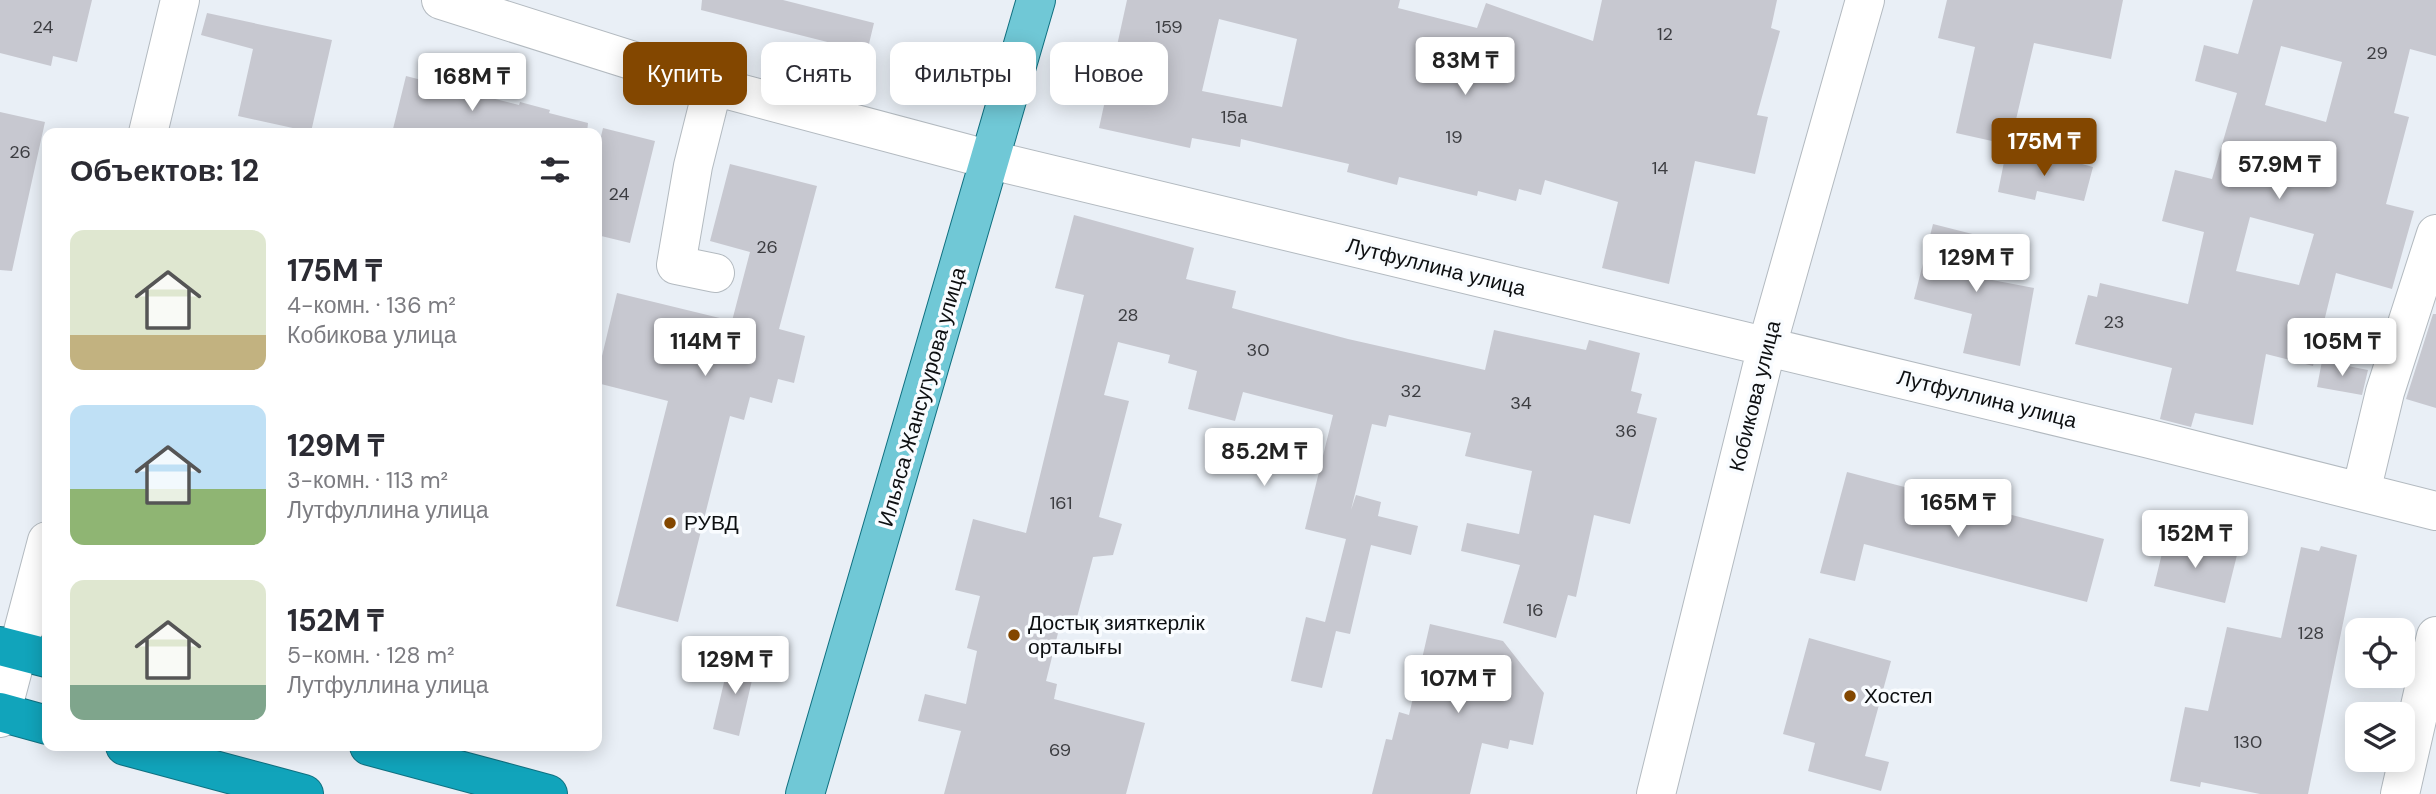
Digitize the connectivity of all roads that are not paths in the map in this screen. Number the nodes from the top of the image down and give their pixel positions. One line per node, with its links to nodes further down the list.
1 (180, 0): 8 (street)
2 (441, 0): 5 (street, Лутфуллина улица)
3 (1036, 0): 9 (main road, Ильяса Жансугурова улица)
4 (1865, 0): 12 (street, Кобикова улица)
5 (623, 58)
6 (747, 95): 9 (street, Лутфуллина улица)
7 (708, 105): 11 (street)
8 (149, 128)
9 (991, 160): 12 (street, Лутфуллина улица); 24 (main road, Ильяса Жансугурова улица)
10 (2436, 234): 13 (street)
11 (715, 273)
12 (1767, 346): 13 (street, Лутфуллина улица); 25 (street, Кобикова улица)
13 (2361, 492): 14 (street, Лутфуллина улица)
14 (2436, 511)
15 (42, 564): 17 (street)
16 (2436, 636): 26 (street)
17 (23, 652): 18 (street)
18 (1, 714): 19 (highway)
19 (42, 723)
20 (144, 751): 22 (highway)
21 (388, 751): 23 (highway)
22 (304, 794)
23 (548, 794)
24 (805, 794)
25 (1656, 794)
26 (2400, 794)

